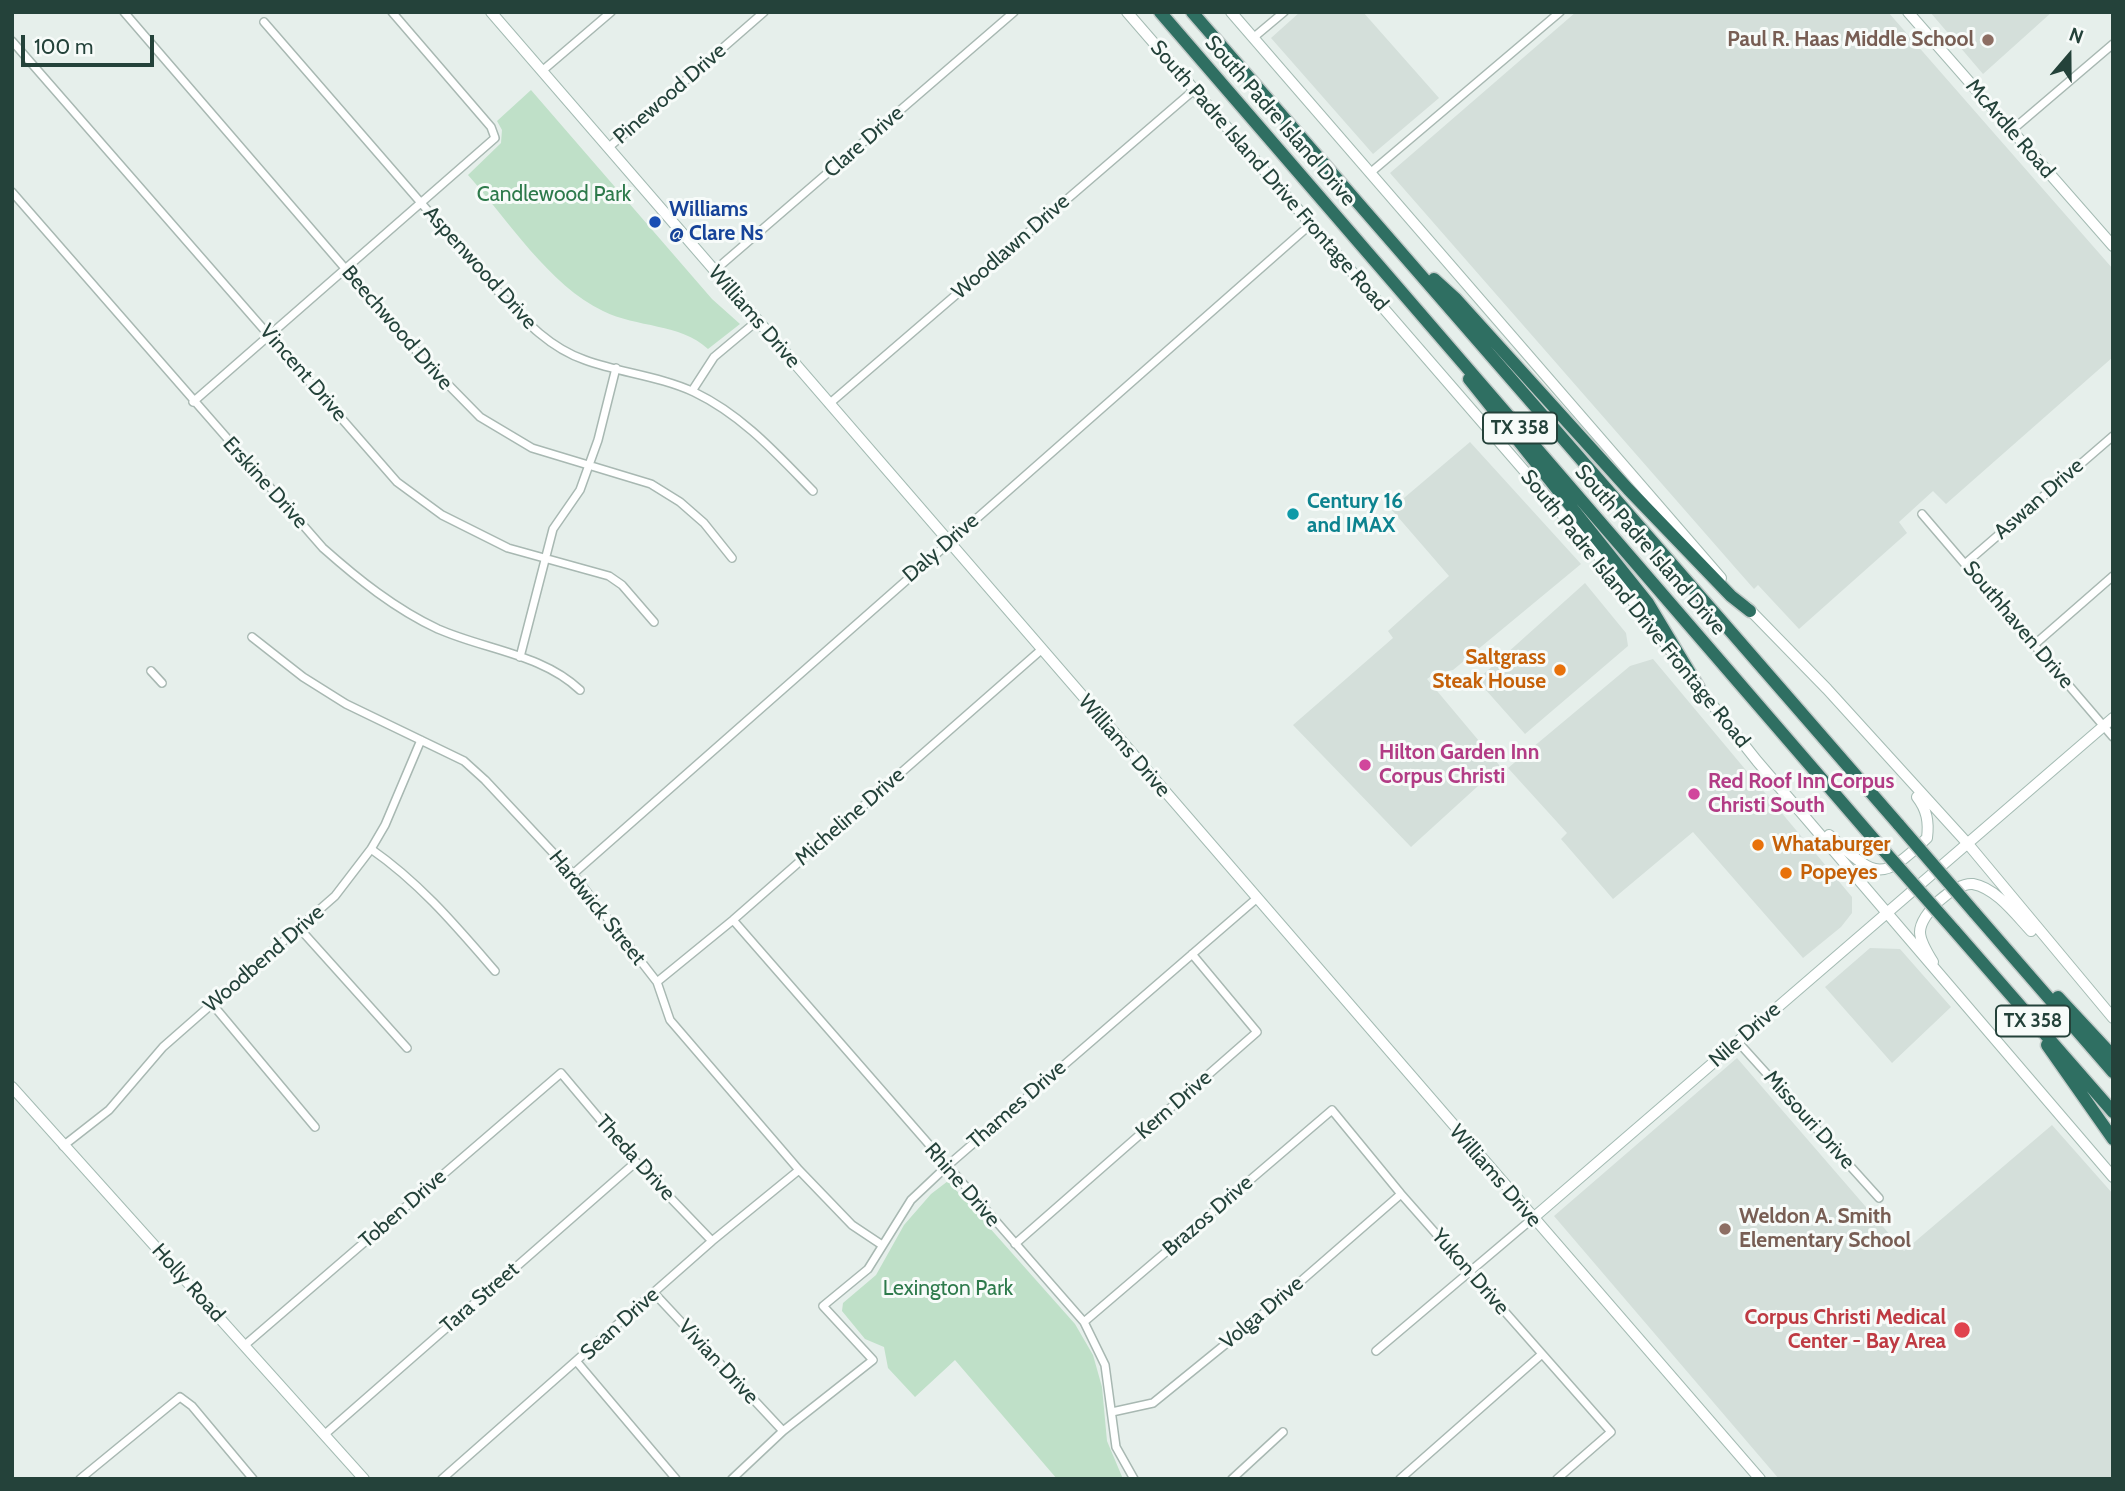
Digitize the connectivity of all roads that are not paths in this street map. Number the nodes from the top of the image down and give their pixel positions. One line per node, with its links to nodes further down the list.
1 (124, 12): 28 (street, Beechwood Drive)
2 (392, 12): 24 (street)
3 (491, 12): 18 (main road, Williams Drive)
4 (611, 12): 18 (street)
5 (764, 12): 21 (street, Pinewood Drive)
6 (1014, 12): 29 (street, Clare Drive)
7 (1127, 12): 19 (main road, South Padre Island Drive Frontage Road)
8 (1160, 12): 31 (highway, South Padre Island Drive / TX 358)
9 (1192, 12): 26 (highway, South Padre Island Drive / TX 358)
10 (1231, 12): 15 (main road)
11 (1284, 12): 15 (street)
12 (1560, 12): 22 (street)
13 (1908, 12): 20 (main road, McArdle Road)
14 (264, 22): 24 (street, Aspenwood Drive)
15 (1254, 38): 22 (main road)
16 (12, 41): 32 (street, Vincent Drive)
17 (2113, 44): 20 (street)
18 (542, 71): 21 (main road, Williams Drive)
19 (1194, 90): 25 (main road, South Padre Island Drive Frontage Road); 36 (street, Woodlawn Drive)
20 (2011, 131): 27 (main road, McArdle Road)
21 (608, 148): 29 (main road, Williams Drive)
22 (1370, 173): 46 (main road)
23 (12, 192): 35 (street, Erskine Drive)
24 (422, 203): 28 (street); 33 (street, Aspenwood Drive)
25 (1311, 225): 41 (street, Daly Drive); 54 (main road, South Padre Island Drive Frontage Road)
26 (1393, 241): 46 (highway); 66 (highway, South Padre Island Drive / TX 358, bridge)
27 (2113, 246)
28 (346, 270): 32 (street); 38 (street, Beechwood Drive)
29 (714, 271): 30 (main road, Williams Drive)
30 (757, 321): 34 (street); 36 (main road, Williams Drive)
31 (1433, 327): 54 (highway); 77 (highway, South Padre Island Drive / TX 358, bridge)
32 (270, 335): 35 (street); 43 (street, Vincent Drive)
33 (616, 368): 34 (street, Aspenwood Drive); 38 (street)
34 (692, 391): 39 (street, Aspenwood Drive)
35 (193, 402): 51 (street, Erskine Drive)
36 (829, 404): 41 (main road, Williams Drive)
37 (2113, 436): 44 (street, Aswan Drive)
38 (589, 466): 42 (street, Beechwood Drive); 43 (street)
39 (813, 491)
40 (1922, 514): 44 (street, Southhaven Drive)
41 (948, 542): 50 (main road, Williams Drive); 64 (street, Daly Drive)
42 (732, 558)
43 (544, 560): 47 (street, Vincent Drive); 51 (street)
44 (1966, 563): 49 (street, Southhaven Drive)
45 (2113, 576): 49 (street)
46 (1750, 611): 60 (main road)
47 (654, 622)
48 (252, 638): 59 (street, Hardwick Street)
49 (2034, 645): 57 (street, Southhaven Drive)
50 (1041, 650): 65 (main road, Williams Drive); 68 (street, Micheline Drive)
51 (520, 657): 55 (street, Erskine Drive)
52 (151, 671): 53 (street)
53 (162, 683)
54 (1699, 688): 61 (main road, South Padre Island Drive Frontage Road)
55 (580, 690)
56 (2113, 718): 57 (main road, Nile Drive)
57 (2103, 726): 58 (street, Southhaven Drive); 62 (main road, Nile Drive)
58 (2113, 737)
59 (421, 740): 63 (street, Woodbend Drive); 64 (street, Hardwick Street)
60 (1888, 756): 61 (main road); 62 (main road)
61 (1805, 814): 67 (main road, South Padre Island Drive Frontage Road)
62 (1968, 844): 67 (main road, Nile Drive); 72 (main road)
63 (371, 849): 69 (street, Woodbend Drive); 71 (street)
64 (573, 874): 74 (street, Hardwick Street)
65 (1256, 899): 70 (street, Thames Drive); 95 (main road, Williams Drive)
66 (1974, 912): 80 (highway); 81 (highway, South Padre Island Drive / TX 358)
67 (1886, 914): 73 (main road, South Padre Island Drive Frontage Road); 78 (main road, Nile Drive)
68 (733, 920): 74 (street, Micheline Drive); 90 (street, Rhine Drive)
69 (300, 929): 75 (street, Woodbend Drive); 79 (street)
70 (1192, 954): 90 (street, Thames Drive); 97 (street, Kern Drive)
71 (495, 971)
72 (2077, 975): 73 (main road); 76 (main road)
73 (1942, 978): 92 (main road, South Padre Island Drive Frontage Road)
74 (657, 982): 91 (street, Hardwick Street)
75 (213, 1005): 86 (street); 88 (street, Woodbend Drive)
76 (2113, 1018)
77 (2032, 1020): 85 (highway, South Padre Island Drive / TX 358); 87 (highway)
78 (1738, 1042): 94 (street, Missouri Drive); 95 (main road, Nile Drive)
79 (407, 1048)
80 (2113, 1056)
81 (2113, 1072)
82 (561, 1073): 89 (street, Theda Drive); 102 (street, Toben Drive)
83 (12, 1087): 88 (main road, Holly Road)
84 (1332, 1110): 93 (street, Yukon Drive); 101 (street, Brazos Drive)
85 (2113, 1112)
86 (315, 1128)
87 (2113, 1139)
88 (63, 1146): 102 (main road, Holly Road)
89 (636, 1162): 96 (street, Theda Drive); 109 (street, Tara Street)
90 (946, 1167): 97 (street, Rhine Drive); 98 (street, Thames Drive)
91 (799, 1170): 96 (street, Sean Drive); 98 (street, Hardwick Street)
92 (2113, 1177)
93 (1401, 1194): 99 (street, Yukon Drive); 106 (street, Volga Drive)
94 (1879, 1198)
95 (1532, 1219): 99 (street, Nile Drive); 120 (main road, Williams Drive)
96 (712, 1241): 100 (street, Sean Drive)
97 (1015, 1244): 101 (street, Rhine Drive)
98 (882, 1245): 107 (street, Thames Drive)
99 (1471, 1272): 103 (street, Nile Drive); 104 (street, Yukon Drive)
100 (654, 1293): 105 (street, Sean Drive); 107 (street, Vivian Drive)
101 (1084, 1322): 106 (street, Rhine Drive)
102 (245, 1345): 109 (main road, Holly Road)
103 (1376, 1351)
104 (1542, 1354): 118 (street); 119 (street, Yukon Drive)
105 (577, 1362): 113 (street, Sean Drive); 114 (street)
106 (1112, 1412): 116 (street, Rhine Drive)
107 (783, 1431): 115 (street)
108 (1283, 1432): 117 (street)
109 (324, 1435): 111 (main road, Holly Road)
110 (249, 1477): 112 (street)
111 (358, 1477)
112 (80, 1479)
113 (442, 1479)
114 (676, 1479)
115 (732, 1479)
116 (1134, 1479)
117 (1231, 1479)
118 (1400, 1479)
119 (1558, 1479)
120 (1760, 1479)

